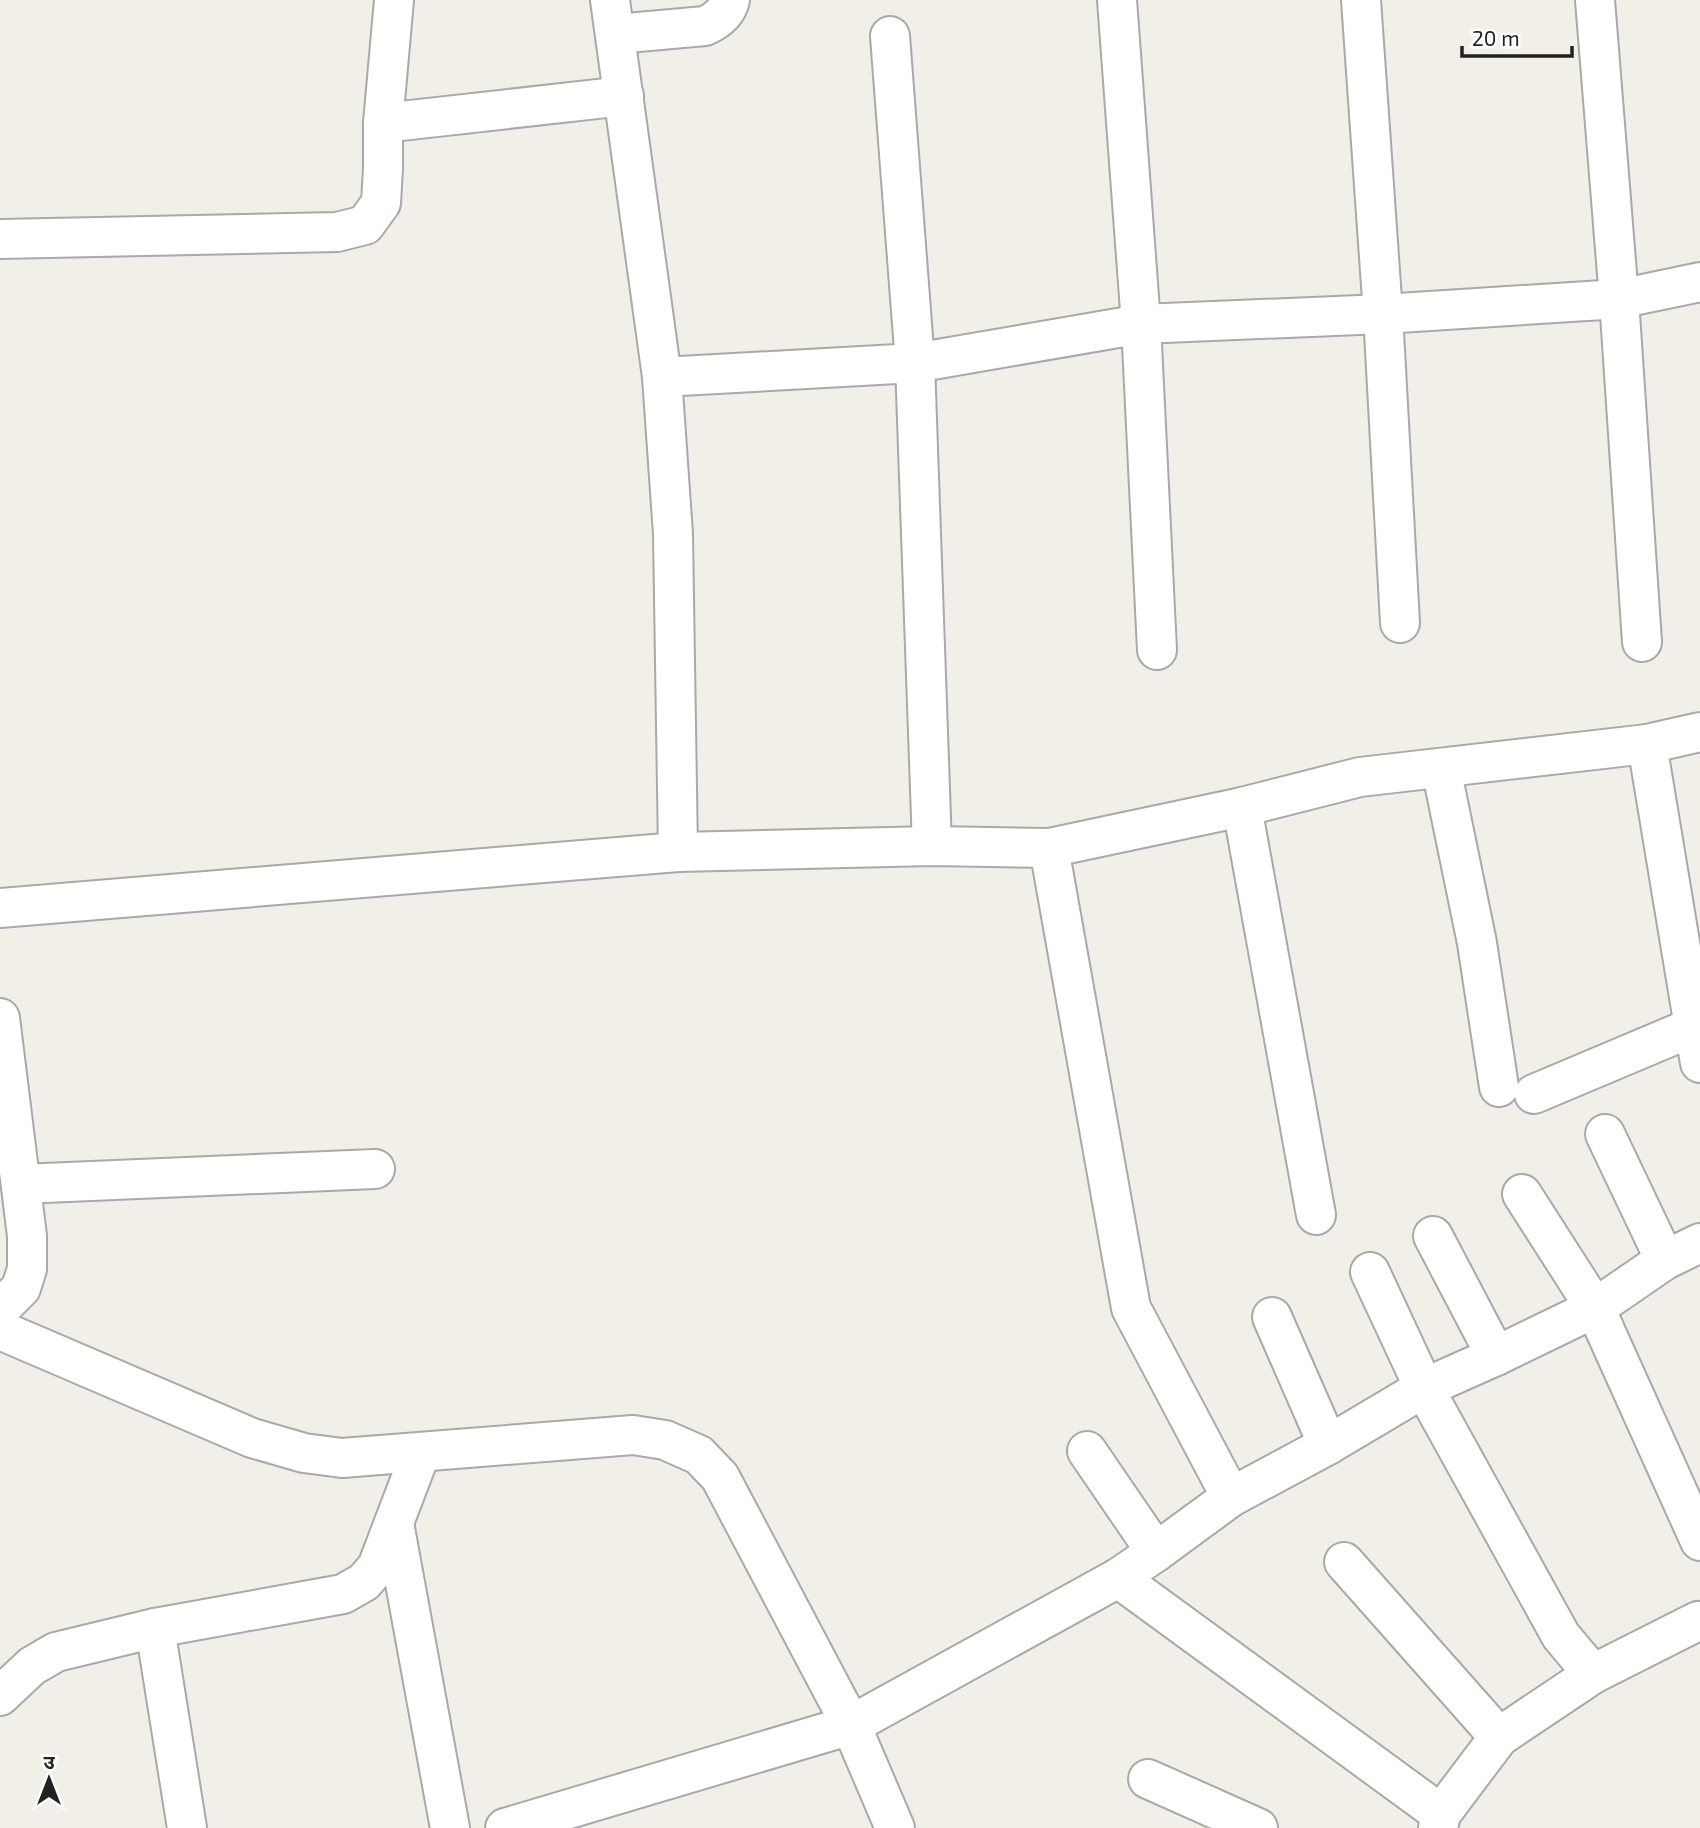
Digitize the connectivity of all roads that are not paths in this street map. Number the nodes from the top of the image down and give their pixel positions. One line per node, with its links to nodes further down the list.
1 (394, 0): 9 (street)
2 (730, 0): 6 (street)
3 (1117, 0): 14 (street)
4 (1361, 0): 13 (street)
5 (1595, 0): 12 (street)
6 (613, 17): 8 (street)
7 (890, 36): 15 (street)
8 (624, 96): 9 (street); 16 (street)
9 (383, 122): 10 (street)
10 (0, 239)
11 (1700, 282): 12 (street)
12 (1619, 299): 13 (street); 18 (street)
13 (1382, 314): 14 (street); 17 (street)
14 (1141, 324): 15 (street); 19 (street)
15 (915, 363): 16 (street); 24 (street)
16 (662, 377): 26 (street)
17 (1400, 623)
18 (1643, 642)
19 (1157, 650)
20 (1700, 732): 21 (street)
21 (1647, 744): 22 (street); 29 (street)
22 (1441, 768): 23 (street); 29 (street)
23 (1242, 807): 25 (street); 34 (street)
24 (932, 845): 25 (street); 26 (street)
25 (1049, 848): 48 (street)
26 (678, 852): 27 (street)
27 (0, 908)
28 (0, 1018): 32 (street)
29 (1697, 1045)
30 (1605, 1134): 37 (street)
31 (375, 1169): 32 (street)
32 (21, 1184): 40 (street)
33 (1521, 1194): 39 (street)
34 (1316, 1214)
35 (1433, 1236): 43 (street)
36 (1700, 1243): 37 (street)
37 (1665, 1260): 39 (street)
38 (1370, 1272): 44 (street)
39 (1595, 1308): 43 (street); 50 (street)
40 (0, 1310)
41 (1272, 1317): 45 (street)
42 (0, 1330): 47 (street)
43 (1496, 1356): 44 (street)
44 (1424, 1388): 45 (street); 56 (street)
45 (1328, 1445): 48 (street)
46 (1087, 1451): 51 (street)
47 (421, 1452): 49 (street); 58 (street)
48 (1231, 1497): 51 (street)
49 (394, 1524): 55 (street); 63 (street)
50 (1700, 1541)
51 (1156, 1552): 53 (street)
52 (1344, 1562): 59 (street)
53 (1118, 1578): 58 (street); 61 (street)
54 (1699, 1615): 56 (street)
55 (155, 1628): 57 (street); 62 (street)
56 (1593, 1674): 59 (street)
57 (0, 1696)
58 (850, 1725): 64 (street); 65 (street)
59 (1499, 1738): 61 (street)
60 (1148, 1779): 66 (street)
61 (1440, 1821)
62 (187, 1828)
63 (450, 1828)
64 (505, 1828)
65 (895, 1828)
66 (1258, 1828)

